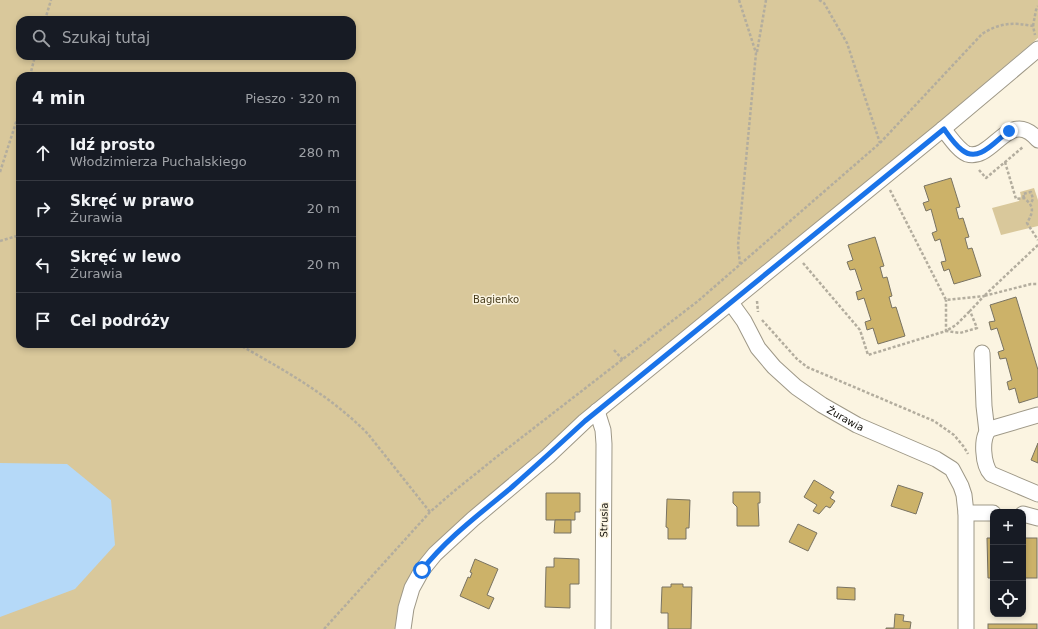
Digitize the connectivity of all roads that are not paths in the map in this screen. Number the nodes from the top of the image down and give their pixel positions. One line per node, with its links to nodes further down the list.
1 (1038, 49): 2 (street)
2 (944, 129): 3 (street); 4 (street)
3 (1033, 143)
4 (731, 303): 6 (street); 10 (street, Żurawia)
5 (982, 353): 8 (street)
6 (597, 412): 14 (street); 15 (street, Strusia)
7 (1038, 415): 8 (street)
8 (987, 432): 9 (street)
9 (1038, 494)
10 (966, 513): 11 (street); 16 (street, Żurawia)
11 (990, 513)
12 (1026, 515): 13 (street)
13 (1038, 518)
14 (403, 629)
15 (603, 629)
16 (966, 629)

